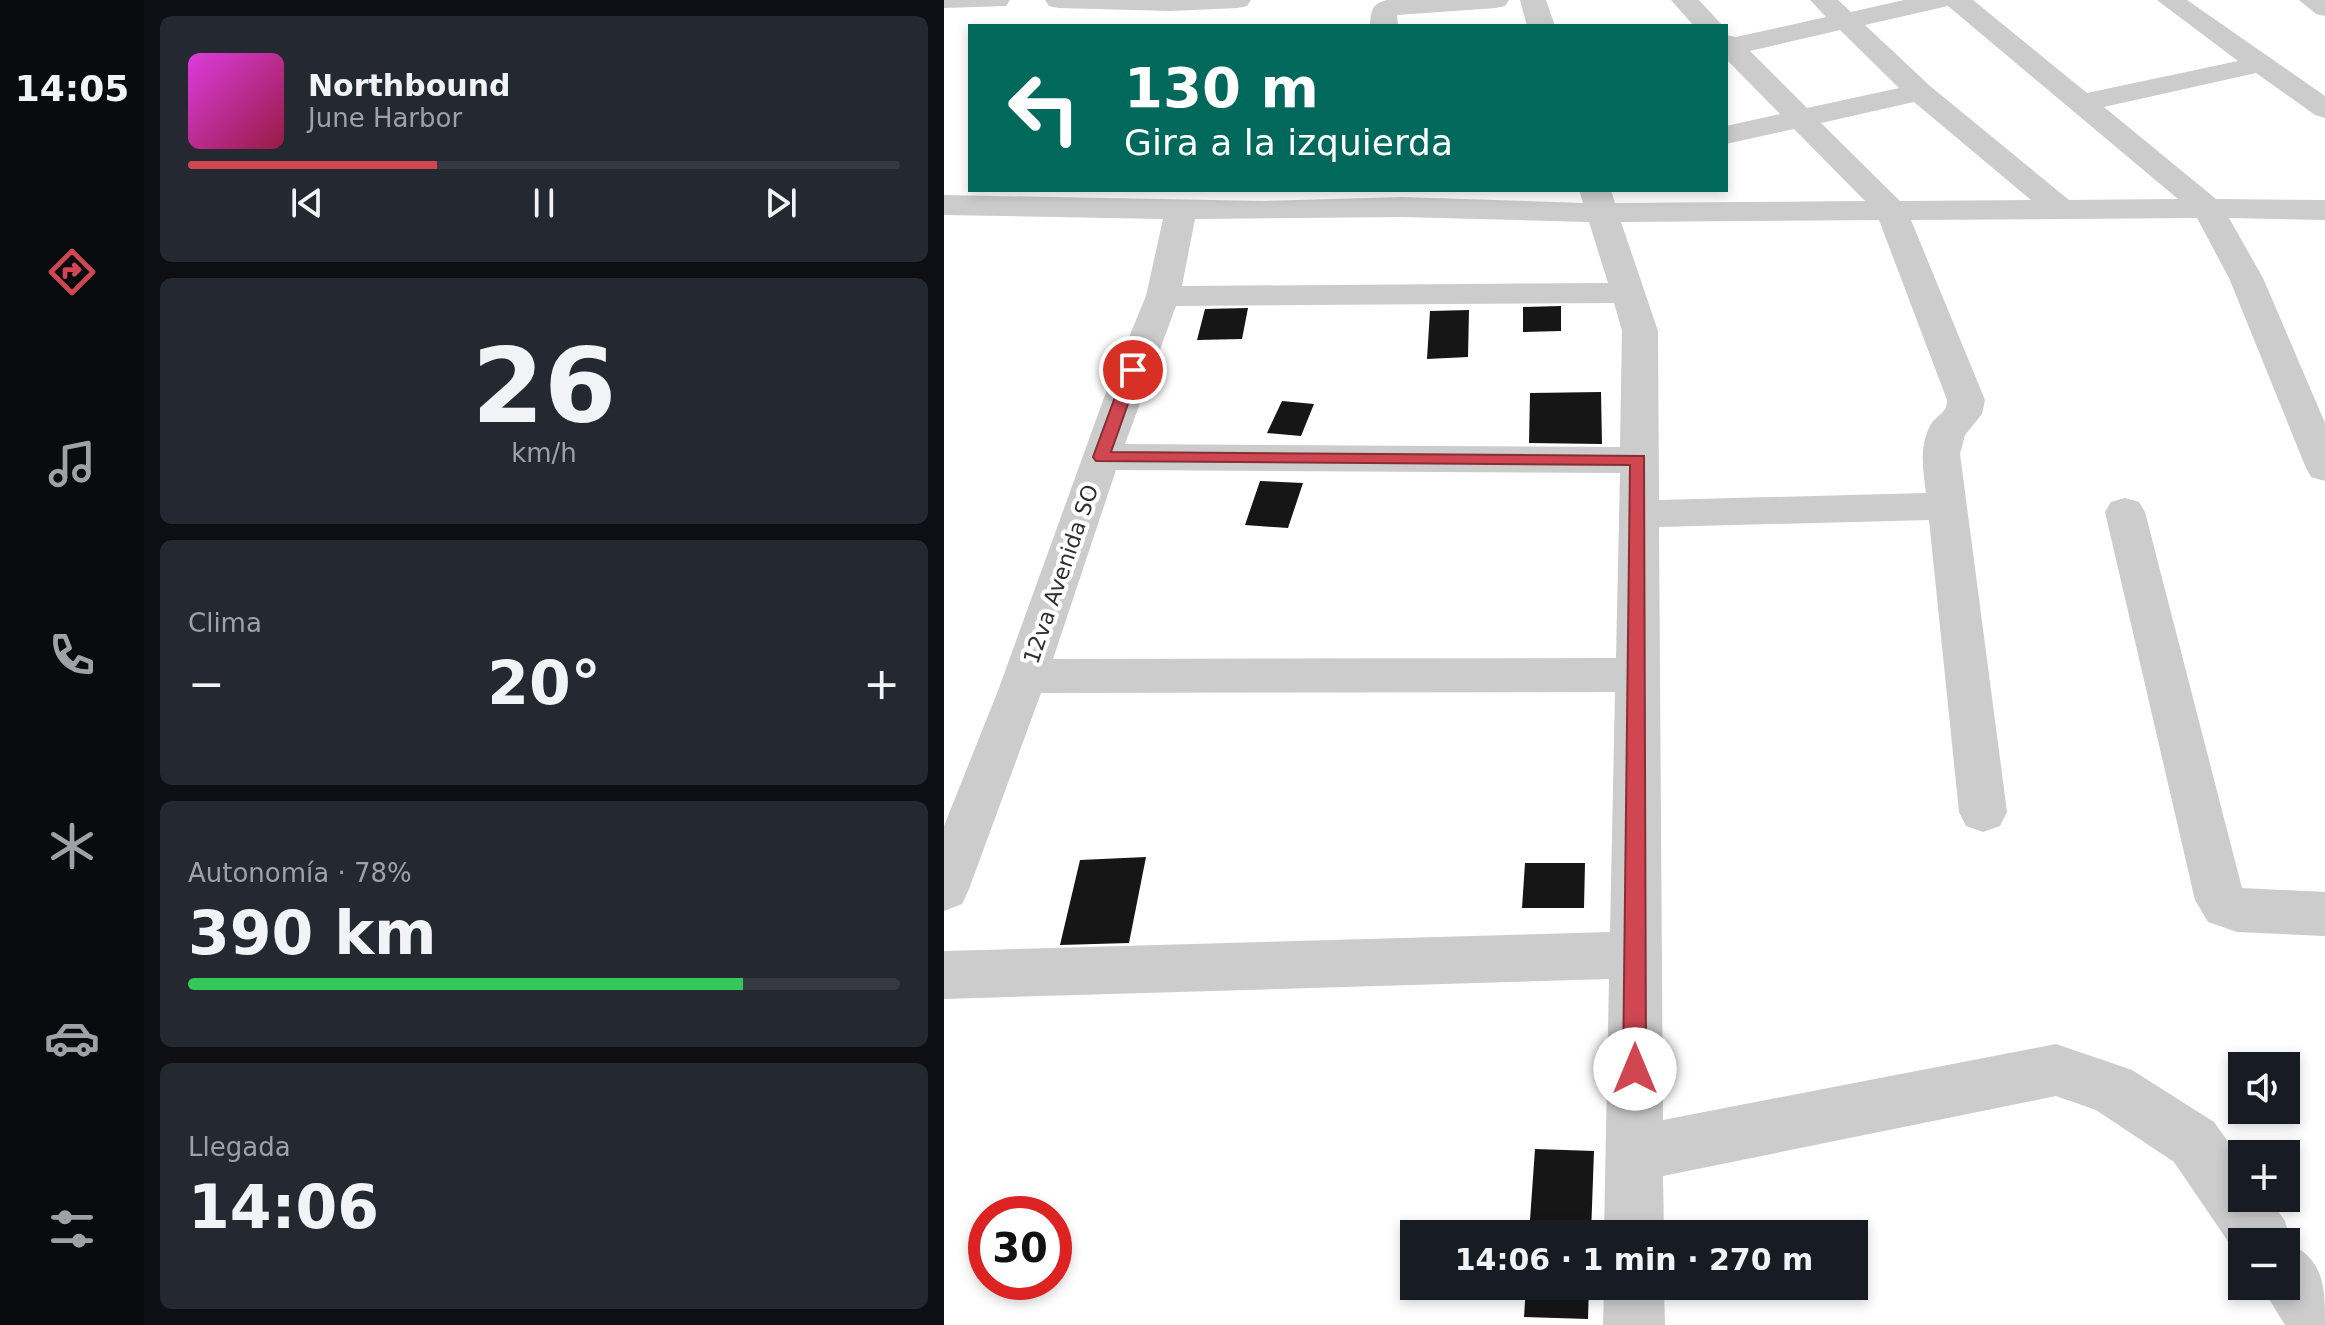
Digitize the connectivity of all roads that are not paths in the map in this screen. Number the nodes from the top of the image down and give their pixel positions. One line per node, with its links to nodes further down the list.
1 (944, 0): 2 (street)
2 (997, 0)
3 (1058, 0): 14 (street)
4 (1238, 0): 14 (street)
5 (1496, 0): 16 (street)
6 (1533, 0): 17 (street)
7 (1684, 0): 18 (street)
8 (1823, 0): 15 (street)
9 (1939, 0): 15 (street)
10 (1957, 0): 23 (street)
11 (2170, 0): 21 (street)
12 (2312, 0): 13 (street)
13 (2325, 8)
14 (1166, 10)
15 (1849, 23): 19 (street); 22 (street)
16 (1384, 24)
17 (1540, 24)
18 (1707, 24)
19 (1728, 40)
20 (1728, 46): 25 (street)
21 (2261, 64): 23 (street); 24 (street)
22 (1920, 92): 25 (street); 32 (street)
23 (2081, 103): 31 (street)
24 (2325, 109)
25 (1800, 118): 26 (street); 34 (street)
26 (1728, 135)
27 (1063, 199): 30 (street); 33 (street)
28 (1399, 199): 29 (street); 33 (street)
29 (1598, 201): 34 (street); 36 (street)
30 (944, 205)
31 (2208, 208): 32 (street); 35 (street); 40 (street)
32 (2061, 209): 34 (street)
33 (1181, 210): 37 (street, 12va Avenida SO)
34 (1891, 210): 41 (street)
35 (2325, 210)
36 (1628, 293): 37 (street); 39 (street)
37 (1163, 296): 38 (street, 12va Avenida SO)
38 (1101, 457): 39 (street); 45 (street, 12va Avenida SO)
39 (1638, 460): 43 (street)
40 (2325, 468)
41 (1949, 506): 43 (street); 46 (street)
42 (2125, 512): 48 (street)
43 (1640, 514): 44 (street)
44 (1638, 675): 45 (street); 49 (street)
45 (1026, 676): 47 (street, 12va Avenida SO)
46 (1983, 812)
47 (944, 889)
48 (2325, 914)
49 (1636, 955): 50 (street); 51 (street)
50 (944, 975)
51 (1634, 1154): 52 (street); 53 (street)
52 (1634, 1220)
53 (2254, 1228)
54 (2300, 1293): 57 (street)
55 (1634, 1300): 56 (street)
56 (1634, 1325)
57 (2322, 1325)

